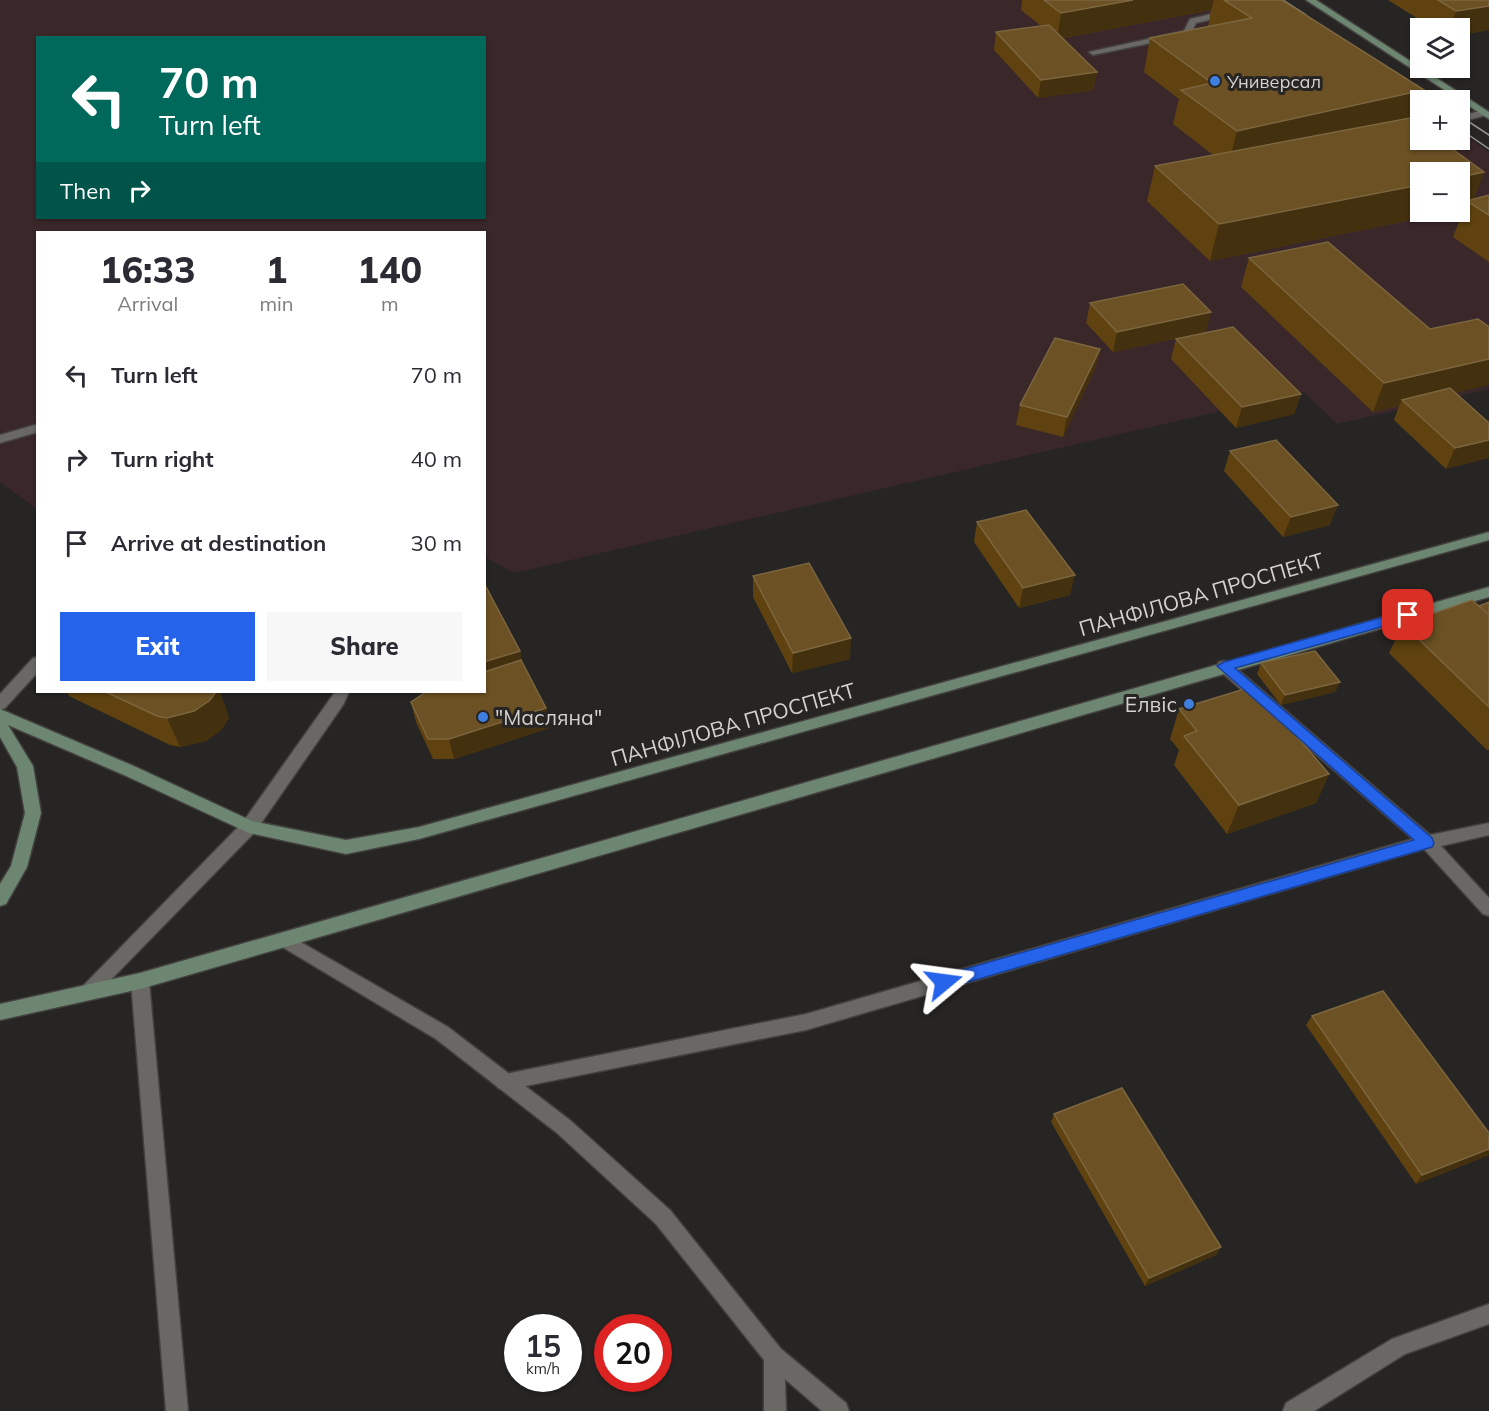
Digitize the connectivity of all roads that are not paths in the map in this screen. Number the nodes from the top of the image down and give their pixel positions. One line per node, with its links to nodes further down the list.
1 (1310, 0): 4 (main road)
2 (1235, 11): 3 (street)
3 (1093, 52)
4 (1487, 115): 5 (street)
5 (1470, 118)
6 (36, 429): 7 (street)
7 (0, 440)
8 (1489, 536): 16 (main road, ПАНФІЛОВА ПРОСПЕКТ)
9 (1489, 591): 11 (main road)
10 (36, 664): 13 (street)
11 (1224, 666): 18 (street); 21 (main road)
12 (342, 693): 16 (street)
13 (0, 704)
14 (0, 715): 16 (main road, ПАНФІЛОВА ПРОСПЕКТ)
15 (0, 723): 19 (main road)
16 (249, 827): 23 (street)
17 (1489, 829): 18 (street)
18 (1427, 843): 20 (street); 25 (street)
19 (0, 899)
20 (1489, 909)
21 (285, 940): 22 (main road); 25 (street)
22 (140, 981): 23 (main road); 28 (street)
23 (88, 992): 24 (main road)
24 (0, 1012)
25 (505, 1082): 27 (street)
26 (1489, 1314): 31 (street)
27 (774, 1356): 29 (street); 30 (street)
28 (177, 1411)
29 (775, 1411)
30 (838, 1411)
31 (1294, 1411)

